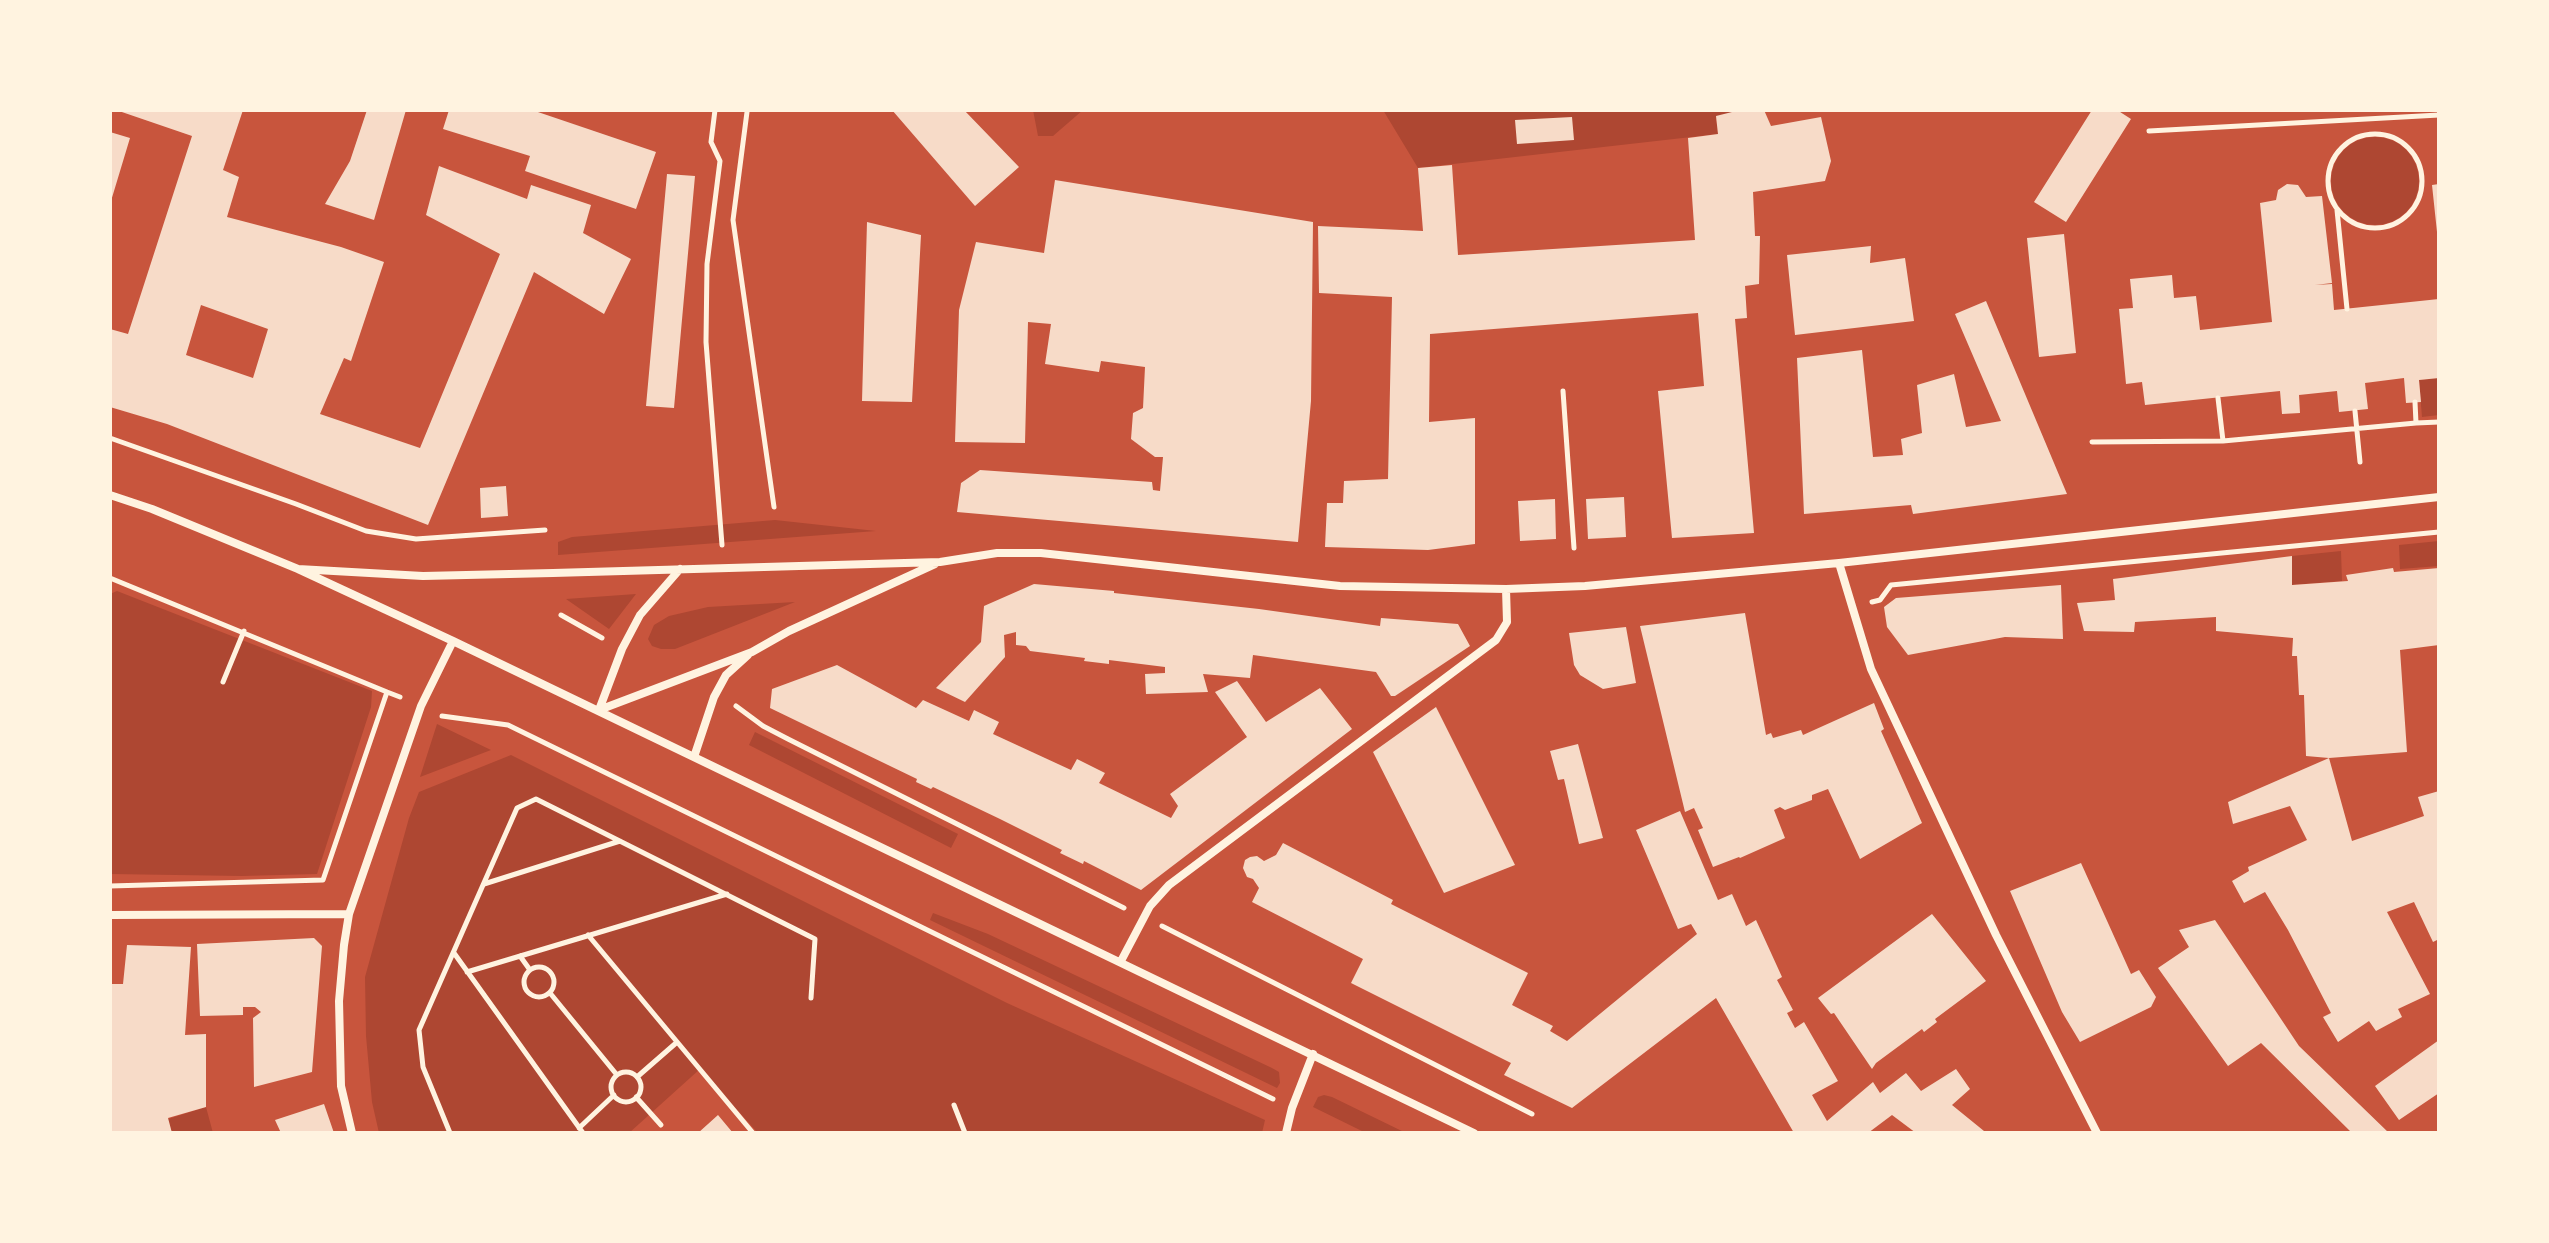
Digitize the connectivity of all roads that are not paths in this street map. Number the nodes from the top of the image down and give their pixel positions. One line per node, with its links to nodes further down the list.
1 (110, 495): 5 (street)
2 (2439, 497): 4 (street)
3 (940, 562): 6 (street); 7 (street); 9 (street)
4 (1839, 563): 7 (street); 19 (street)
5 (298, 569): 6 (street); 8 (street)
6 (680, 569): 10 (street)
7 (1506, 589): 14 (street)
8 (453, 641): 10 (street); 12 (street)
9 (752, 652): 10 (street); 11 (street)
10 (599, 710): 11 (street)
11 (694, 757): 14 (street)
12 (349, 914): 13 (street); 16 (street)
13 (110, 915)
14 (1121, 961): 15 (street)
15 (1313, 1054): 17 (street); 18 (street)
16 (352, 1133)
17 (1286, 1133)
18 (1474, 1133)
19 (2097, 1133)

